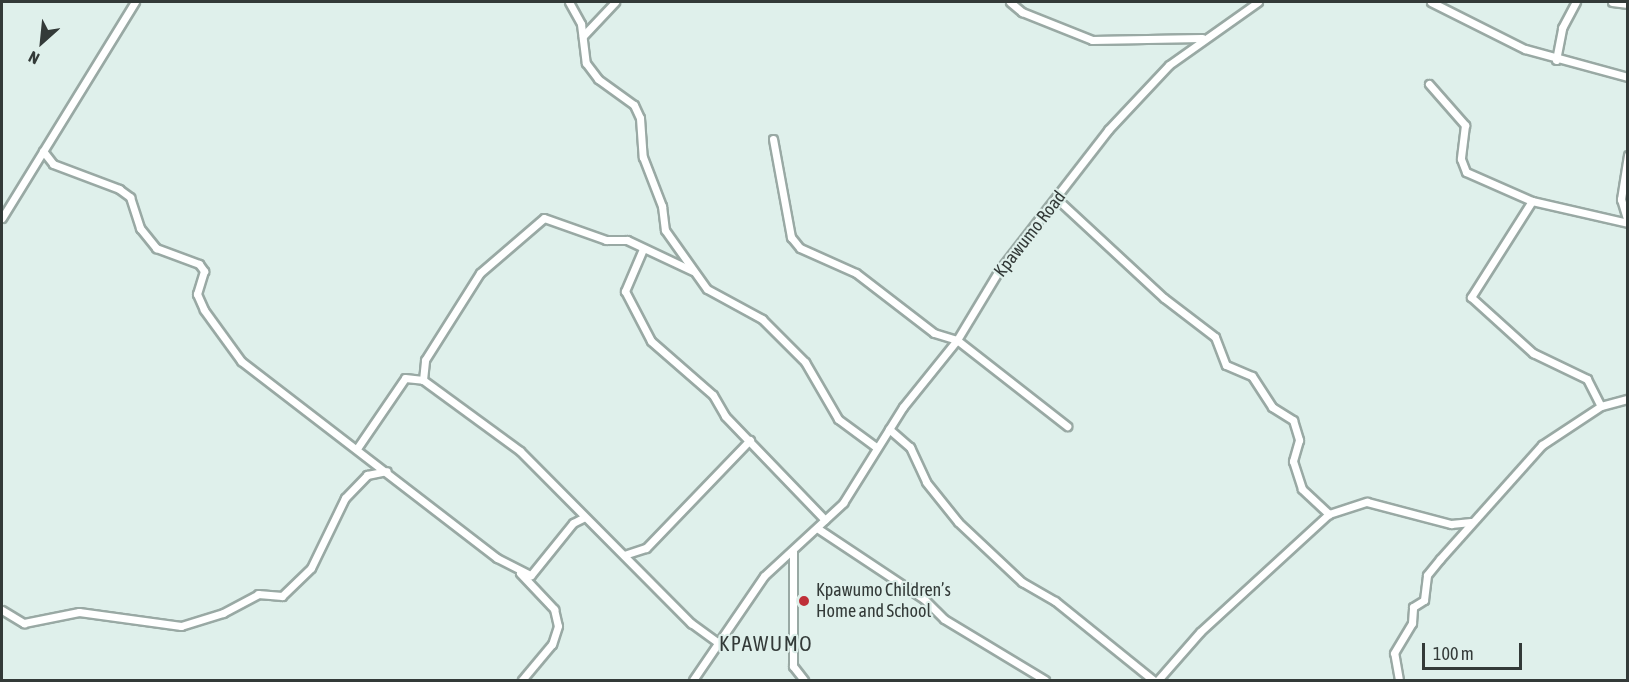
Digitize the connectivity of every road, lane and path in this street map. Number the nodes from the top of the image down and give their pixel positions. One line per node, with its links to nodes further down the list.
1 (135, 2): 16 (street)
2 (569, 2): 10 (street)
3 (615, 2): 10 (street)
4 (1010, 2): 11 (street)
5 (1258, 2): 11 (street, Kpawumo Road)
6 (1431, 2): 12 (street)
7 (1575, 2): 12 (street)
8 (1612, 2): 9 (street)
9 (1628, 4)
10 (583, 36): 24 (street)
11 (1202, 38): 18 (street, Kpawumo Road)
12 (1556, 60): 13 (street)
13 (1628, 77)
14 (1429, 84): 19 (street)
15 (773, 139): 25 (street)
16 (43, 151): 20 (street); 32 (street)
17 (1628, 155): 22 (street)
18 (1057, 199): 25 (street, Kpawumo Road); 35 (street)
19 (1532, 201): 22 (street); 28 (street)
20 (5, 204): 21 (street)
21 (2, 218)
22 (1628, 222)
23 (643, 249): 24 (street); 26 (street); 31 (street)
24 (693, 271): 33 (street)
25 (957, 340): 29 (street); 30 (street, Kpawumo Road)
26 (423, 380): 32 (street); 36 (street)
27 (1628, 399): 28 (street)
28 (1601, 406): 38 (street)
29 (1067, 426)
30 (889, 429): 33 (street, Kpawumo Road); 49 (street)
31 (750, 440): 37 (street); 41 (street)
32 (358, 447): 34 (street)
33 (876, 447): 37 (street, Kpawumo Road)
34 (387, 471): 42 (street); 43 (street)
35 (1329, 514): 38 (street); 50 (street)
36 (585, 517): 41 (street); 42 (street)
37 (825, 520): 39 (street, Kpawumo Road)
38 (1471, 522): 51 (street)
39 (817, 528): 40 (street, Kpawumo Road); 48 (street)
40 (793, 551): 44 (street, Kpawumo Road); 47 (street)
41 (624, 555): 44 (street)
42 (520, 573): 45 (street)
43 (2, 610)
44 (719, 643): 46 (street, Kpawumo Road)
45 (522, 681)
46 (693, 681)
47 (804, 681)
48 (1045, 681)
49 (1153, 681)
50 (1158, 681)
51 (1399, 681)

